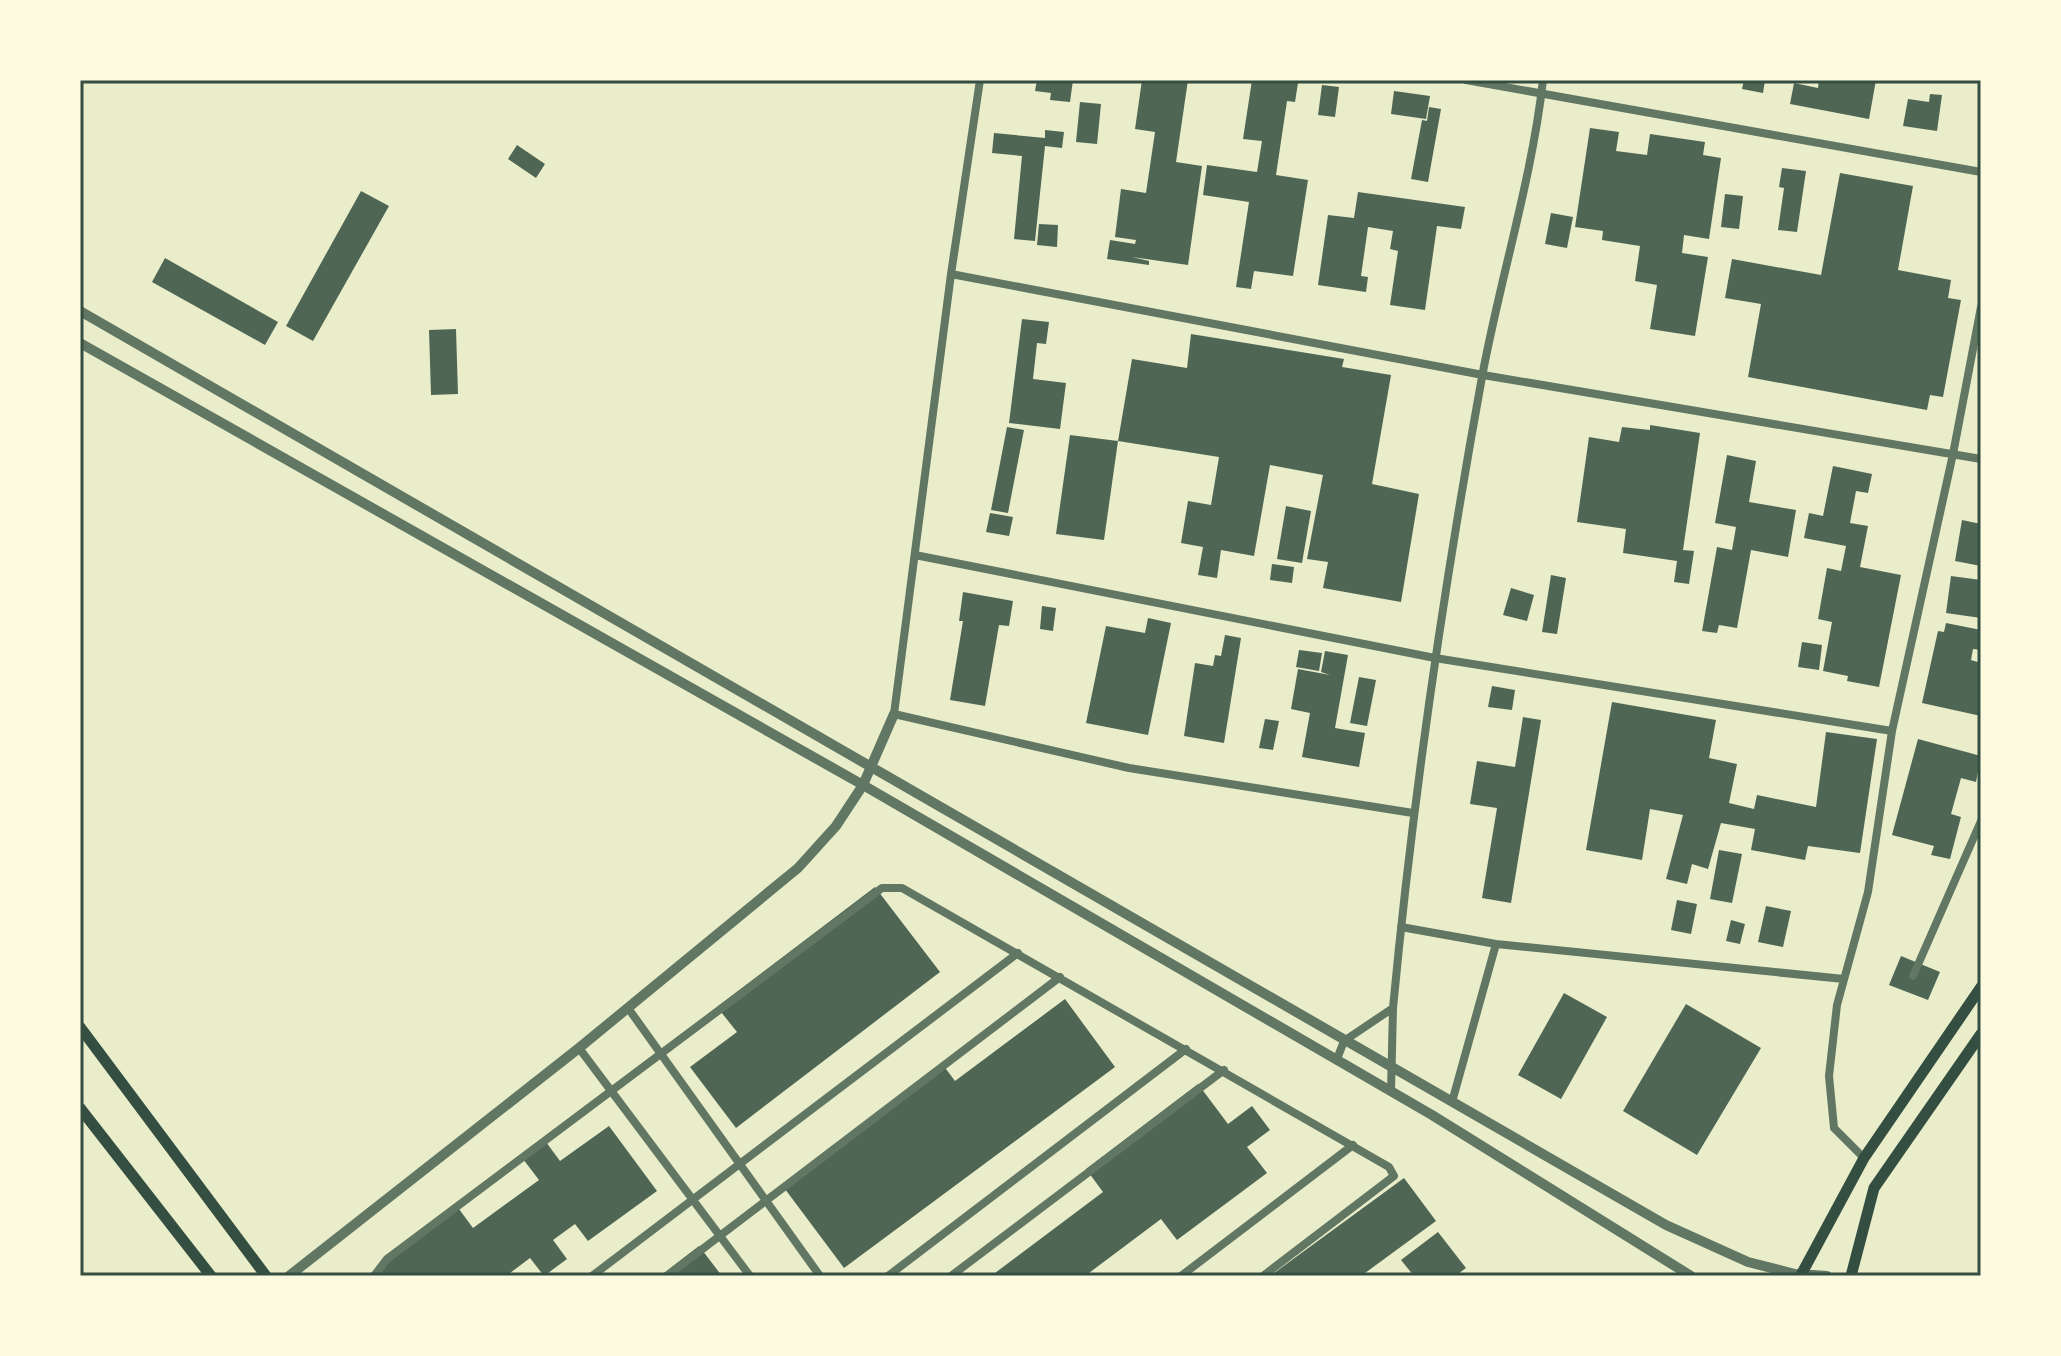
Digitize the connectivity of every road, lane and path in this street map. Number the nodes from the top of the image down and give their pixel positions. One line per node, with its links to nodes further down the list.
1 (980, 80): 6 (street)
2 (1466, 80): 4 (street)
3 (1543, 80): 4 (street)
4 (1542, 91): 5 (street); 10 (street)
5 (1981, 172)
6 (951, 274): 10 (street); 13 (street)
7 (1981, 307): 11 (street)
8 (80, 311): 17 (street)
9 (80, 343): 18 (street)
10 (1483, 375): 11 (street); 14 (street)
11 (1953, 454): 12 (street); 16 (street)
12 (1981, 459)
13 (915, 555): 14 (street); 15 (street)
14 (1435, 658): 16 (street); 19 (street)
15 (894, 714): 17 (street); 19 (street)
16 (1892, 731): 26 (street)
17 (871, 767): 18 (street); 32 (street)
18 (863, 785): 28 (street); 36 (street)
19 (1413, 813): 21 (street)
20 (1981, 821): 24 (street)
21 (1401, 927): 22 (street); 29 (street)
22 (1496, 944): 26 (street); 41 (street)
23 (1018, 953): 25 (street); 35 (street); 45 (street)
24 (1913, 976)
25 (1060, 977): 34 (street); 47 (street)
26 (1844, 979): 44 (street)
27 (1981, 987): 44 (main road)
28 (628, 1008): 33 (street); 35 (street)
29 (1393, 1008): 32 (street); 37 (street)
30 (80, 1027): 51 (main road)
31 (1981, 1034): 64 (main road)
32 (1344, 1041): 36 (street); 37 (street)
33 (579, 1048): 39 (street); 52 (street)
34 (1186, 1049): 38 (street); 58 (street)
35 (661, 1054): 39 (street); 45 (street)
36 (1337, 1059): 40 (street)
37 (1393, 1068): 40 (street); 41 (street)
38 (1224, 1070): 43 (street); 59 (street)
39 (611, 1091): 46 (street); 53 (street)
40 (1391, 1091): 62 (street)
41 (1452, 1102): 49 (street)
42 (80, 1108): 50 (main road)
43 (1353, 1145): 60 (street); 61 (street)
44 (1864, 1158): 49 (main road)
45 (740, 1164): 46 (street); 47 (street)
46 (693, 1200): 48 (street); 54 (street)
47 (766, 1201): 48 (street); 57 (street)
48 (720, 1236): 55 (street); 56 (street)
49 (1796, 1274): 63 (street)
50 (211, 1276)
51 (266, 1276)
52 (289, 1276)
53 (374, 1276)
54 (592, 1276)
55 (667, 1276)
56 (750, 1276)
57 (820, 1276)
58 (888, 1276)
59 (951, 1276)
60 (1181, 1276)
61 (1263, 1276)
62 (1691, 1276)
63 (1827, 1276)
64 (1851, 1276)

